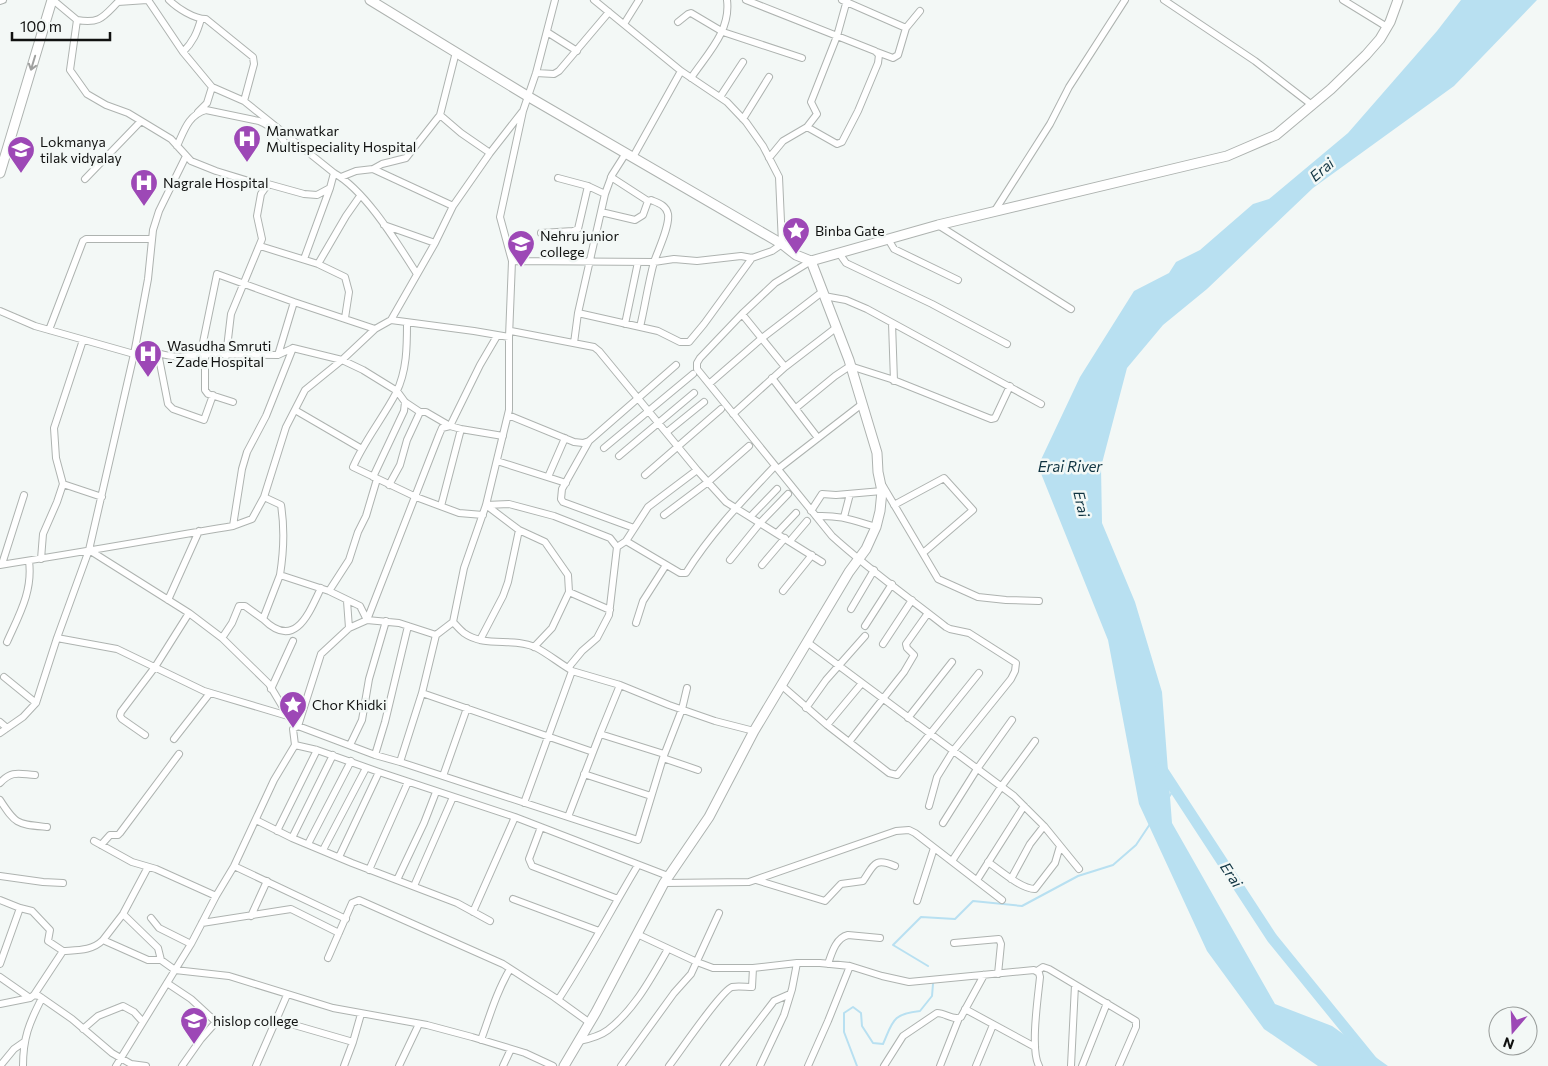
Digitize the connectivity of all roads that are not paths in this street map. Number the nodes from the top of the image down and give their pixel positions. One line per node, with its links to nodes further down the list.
1 (52, 0): 18 (street); 54 (main road, one-way to 54)
2 (147, 0): 18 (street); 27 (street)
3 (169, 0): 17 (street)
4 (370, 0): 28 (main road)
5 (555, 0): 23 (street)
6 (594, 0): 16 (street)
7 (639, 0): 20 (street)
8 (727, 0): 24 (street)
9 (746, 0): 25 (street)
10 (1126, 0): 68 (street)
11 (1164, 0): 40 (street)
12 (1343, 0): 21 (street)
13 (1398, 0): 21 (main road)
14 (845, 1): 22 (street); 25 (street)
15 (920, 11): 22 (street)
16 (609, 12): 20 (street); 26 (street)
17 (201, 19): 27 (street); 39 (street)
18 (77, 20): 45 (street)
19 (678, 22): 24 (street)
20 (624, 24): 32 (street)
21 (1386, 27): 40 (main road)
22 (906, 28): 29 (street)
23 (547, 32): 26 (street); 33 (street)
24 (723, 32): 30 (street); 35 (street)
25 (837, 36): 29 (street); 46 (street)
26 (577, 51): 33 (street)
27 (183, 52): 36 (street)
28 (456, 52): 37 (main road); 43 (street)
29 (877, 52): 46 (street)
30 (802, 58)
31 (743, 62): 38 (street)
32 (681, 71): 35 (street); 50 (street)
33 (536, 73): 37 (street)
34 (769, 77): 44 (street)
35 (691, 78): 38 (street)
36 (212, 87): 39 (street); 42 (street)
37 (529, 97): 41 (street); 50 (main road)
38 (720, 98): 44 (street)
39 (244, 101): 55 (street)
40 (1312, 105): 68 (main road)
41 (523, 111): 49 (street); 80 (street)
42 (198, 112): 47 (street); 48 (street)
43 (440, 115): 49 (street); 53 (street)
44 (744, 119): 52 (street)
45 (141, 121): 47 (street); 59 (street)
46 (807, 127): 52 (street)
47 (177, 146): 51 (street)
48 (287, 150)
49 (490, 153): 66 (street)
50 (629, 155): 57 (street); 75 (main road)
51 (186, 156): 60 (street); 72 (street)
52 (769, 158): 75 (street)
53 (373, 169): 56 (street); 66 (street)
54 (0, 173)
55 (334, 173): 56 (street); 62 (street)
56 (341, 177): 64 (street)
57 (611, 177): 63 (street); 65 (street)
58 (558, 178): 61 (street)
59 (85, 179)
60 (268, 184): 62 (street); 76 (street)
61 (588, 186): 63 (street); 71 (street)
62 (330, 188): 79 (street)
63 (605, 194): 67 (street)
64 (360, 196): 69 (street); 85 (street)
65 (648, 202): 67 (street); 84 (street)
66 (454, 206): 74 (street)
67 (602, 212): 81 (street)
68 (994, 212): 70 (main road)
69 (384, 225): 74 (street); 86 (street)
70 (938, 225): 73 (main road); 91 (street)
71 (541, 233)
72 (152, 239): 103 (street); 112 (street)
73 (888, 239): 77 (main road); 87 (street)
74 (435, 243): 86 (street)
75 (782, 244): 78 (street); 82 (main road)
76 (260, 246): 79 (street); 88 (street)
77 (839, 253): 82 (main road); 109 (street)
78 (752, 258): 84 (street); 101 (street)
79 (304, 259): 85 (street)
80 (512, 261): 81 (street); 104 (street)
81 (590, 261): 83 (street); 93 (street)
82 (811, 261): 89 (main road); 94 (street)
83 (638, 262): 84 (street); 99 (street)
84 (654, 262): 101 (street)
85 (318, 264): 95 (street)
86 (417, 274): 96 (street)
87 (958, 280)
88 (243, 283): 90 (street); 114 (street); 115 (street)
89 (823, 294): 98 (street); 100 (main road); 106 (street)
90 (294, 302): 95 (street); 113 (street)
91 (1071, 309)
92 (0, 311): 103 (street)
93 (578, 313): 99 (street); 108 (street)
94 (742, 314): 106 (street); 123 (street)
95 (345, 318): 102 (street)
96 (391, 320): 97 (street); 102 (street)
97 (407, 323): 105 (street); 125 (street)
98 (892, 323): 122 (street); 124 (street)
99 (625, 324): 101 (street)
100 (837, 327): 118 (main road); 119 (street)
101 (640, 328)
102 (375, 329): 116 (street)
103 (49, 330): 107 (street)
104 (510, 334): 105 (street); 108 (street); 140 (street)
105 (497, 336): 142 (street)
106 (762, 338): 119 (street); 123 (street)
107 (83, 340): 112 (street); 162 (street)
108 (574, 343): 128 (street)
109 (1007, 344)
110 (293, 348): 113 (street); 116 (street); 184 (street)
111 (158, 353): 112 (street); 114 (street); 127 (street)
112 (134, 354): 169 (street)
113 (278, 355): 115 (street)
114 (202, 356): 115 (street); 127 (street)
115 (226, 356)
116 (342, 360): 125 (street); 136 (street)
117 (676, 365): 128 (street)
118 (850, 366): 122 (street); 132 (main road); 135 (street)
119 (785, 367): 121 (street)
120 (693, 374): 137 (street)
121 (772, 378): 135 (street); 139 (street)
122 (894, 381): 124 (street)
123 (709, 384): 139 (street)
124 (1010, 386): 133 (street)
125 (397, 391): 130 (street); 152 (street)
126 (694, 393): 141 (street)
127 (212, 395): 129 (street)
128 (638, 399): 137 (street); 148 (street)
129 (234, 402)
130 (405, 402): 138 (street); 159 (street)
131 (704, 402): 144 (street)
132 (862, 404): 147 (street); 164 (main road)
133 (1041, 404)
134 (721, 408): 149 (street)
135 (796, 408): 147 (street)
136 (295, 410): 152 (street); 170 (street)
137 (649, 410): 141 (street); 151 (street)
138 (420, 412): 142 (street); 163 (street)
139 (733, 414): 155 (street)
140 (508, 415): 145 (street); 146 (street)
141 (658, 422): 144 (street); 153 (street)
142 (450, 426): 143 (street); 171 (street)
143 (461, 429): 145 (street); 174 (street)
144 (667, 432): 149 (street)
145 (503, 436): 154 (street)
146 (565, 438): 148 (street); 158 (street)
147 (818, 438): 155 (street)
148 (589, 441): 161 (street)
149 (678, 446): 156 (street); 157 (street)
150 (749, 446): 160 (street)
151 (604, 448)
152 (362, 449): 159 (street)
153 (619, 456)
154 (497, 460): 158 (street); 173 (street)
155 (777, 467): 175 (street); 177 (street)
156 (697, 470): 160 (street); 186 (street)
157 (644, 475)
158 (548, 477): 161 (street)
159 (375, 478): 163 (street); 208 (street)
160 (708, 482): 175 (street); 179 (street)
161 (566, 483): 186 (street)
162 (62, 484): 169 (street); 196 (street)
163 (389, 485): 171 (street)
164 (882, 487): 167 (street); 172 (street); 185 (main road)
165 (777, 489): 180 (street)
166 (788, 494): 183 (street)
167 (850, 494): 177 (street); 181 (street)
168 (24, 495): 201 (street)
169 (102, 497): 193 (street)
170 (264, 497): 184 (street); 205 (street)
171 (416, 497): 174 (street); 220 (street)
172 (894, 504): 194 (street); 194 (street)
173 (486, 505): 178 (street); 187 (street); 192 (street)
174 (441, 506): 178 (street)
175 (735, 508): 180 (street); 202 (street)
176 (796, 512): 189 (street)
177 (814, 513): 181 (street); 198 (street)
178 (483, 515): 222 (street)
179 (664, 515)
180 (751, 516): 183 (street)
181 (844, 517): 185 (street)
182 (807, 521): 190 (street)
183 (760, 523): 189 (street); 197 (street)
184 (233, 526): 188 (street)
185 (876, 527): 198 (main road)
186 (634, 528): 191 (street)
187 (519, 530): 210 (street); 231 (street)
188 (199, 531): 193 (street); 211 (street)
189 (776, 532): 190 (street)
190 (788, 540): 195 (street); 203 (street)
191 (626, 541): 192 (street); 202 (street)
192 (617, 547): 216 (street)
193 (89, 550): 196 (street); 211 (street); 229 (street)
194 (923, 553): 214 (street)
195 (812, 555): 200 (street); 209 (street)
196 (41, 559): 199 (street)
197 (730, 560)
198 (858, 560): 204 (street); 234 (main road)
199 (29, 561): 201 (street); 233 (street)
200 (822, 562)
201 (1, 564)
202 (666, 564): 223 (street)
203 (762, 566)
204 (874, 570): 206 (street); 215 (street)
205 (280, 575): 207 (street); 219 (street)
206 (892, 584): 212 (street); 225 (street)
207 (321, 588): 208 (street); 219 (street)
208 (329, 591): 213 (street)
209 (783, 591)
210 (569, 592): 216 (street); 236 (street)
211 (168, 600): 217 (street)
212 (912, 600): 218 (street); 235 (street)
213 (347, 601): 220 (street); 226 (street)
214 (1039, 601)
215 (851, 609)
216 (610, 610): 240 (street)
217 (189, 613): 230 (street); 239 (street)
218 (928, 613): 250 (street); 274 (street)
219 (264, 619): 230 (street)
220 (367, 620): 221 (street); 226 (street)
221 (386, 621): 224 (street); 272 (street)
222 (453, 622): 227 (street); 231 (street)
223 (636, 623)
224 (408, 626): 227 (street); 278 (street)
225 (865, 626)
226 (350, 628): 259 (street)
227 (436, 635): 249 (street)
228 (865, 636): 238 (street)
229 (57, 638): 239 (street); 251 (street)
230 (222, 638): 247 (street)
231 (480, 640): 236 (street)
232 (293, 641): 247 (street)
233 (7, 642)
234 (807, 642): 238 (street); 245 (main road)
235 (883, 644)
236 (534, 647): 240 (street)
237 (952, 662): 256 (street)
238 (839, 665): 243 (street); 253 (street)
239 (155, 667): 248 (street); 266 (street)
240 (570, 670): 244 (street); 267 (street)
241 (979, 673): 265 (street)
242 (4, 677): 251 (street)
243 (862, 683): 250 (street); 260 (street)
244 (620, 685): 254 (street); 264 (street)
245 (781, 685): 253 (street); 262 (main road)
246 (687, 688): 254 (street)
247 (271, 689): 255 (street)
248 (210, 693): 255 (street); 268 (street)
249 (422, 693): 252 (street); 281 (street)
250 (883, 698): 256 (street); 270 (street)
251 (36, 703): 261 (street)
252 (467, 708): 267 (street); 288 (street)
253 (806, 708): 260 (street)
254 (682, 709): 262 (street); 279 (street)
255 (288, 716): 259 (street)
256 (908, 718): 265 (street)
257 (1012, 720): 283 (street)
258 (0, 722): 261 (street)
259 (298, 726): 271 (street); 272 (street)
260 (826, 726): 270 (street)
261 (7, 728): 263 (street)
262 (754, 731): 324 (main road)
263 (0, 733)
264 (600, 734): 275 (street); 279 (street)
265 (930, 734): 270 (street); 274 (street)
266 (145, 735)
267 (549, 736): 275 (street); 296 (street)
268 (174, 740)
269 (1035, 741): 291 (street)
270 (849, 742)
271 (295, 745): 273 (street); 301 (street)
272 (350, 745): 278 (street)
273 (318, 750): 277 (street); 306 (street)
274 (953, 751): 283 (street); 297 (street)
275 (593, 752): 286 (street)
276 (179, 754): 310 (street)
277 (333, 755): 280 (street); 307 (street)
278 (374, 755): 281 (street)
279 (663, 756): 284 (street); 293 (street)
280 (351, 761): 282 (street); 309 (street)
281 (400, 762): 288 (street)
282 (366, 768): 285 (street); 313 (street)
283 (978, 769): 291 (street); 302 (street)
284 (698, 770)
285 (379, 772): 290 (street); 314 (street)
286 (584, 774): 293 (street); 299 (street)
287 (35, 775): 289 (street)
288 (443, 776): 296 (street)
289 (0, 782)
290 (408, 782): 292 (street); 322 (street)
291 (1001, 787): 298 (street); 315 (street)
292 (436, 792): 294 (street); 326 (street)
293 (651, 796): 299 (street)
294 (453, 797): 300 (street); 331 (street)
295 (0, 800): 304 (street)
296 (524, 803): 299 (street)
297 (929, 806)
298 (1024, 806): 303 (street); 316 (street)
299 (568, 816)
300 (515, 817): 305 (street); 339 (street)
301 (256, 820): 306 (street); 318 (street)
302 (943, 823)
303 (1044, 826): 311 (street); 325 (street)
304 (47, 827)
305 (541, 827): 317 (street); 333 (street)
306 (277, 831): 307 (street)
307 (292, 838): 309 (street)
308 (94, 841): 310 (street)
309 (308, 844): 313 (street)
310 (101, 845): 320 (street)
311 (1060, 846): 321 (street); 325 (street)
312 (934, 848): 315 (street); 327 (street); 337 (street)
313 (323, 850): 314 (street)
314 (339, 857): 322 (street)
315 (952, 862): 328 (street)
316 (988, 862): 325 (street); 328 (street)
317 (638, 865): 324 (street); 333 (street)
318 (234, 866): 329 (street); 332 (street)
319 (895, 866): 327 (street)
320 (148, 867): 332 (street); 341 (street)
321 (1078, 869)
322 (369, 870): 326 (street)
323 (0, 876): 330 (street)
324 (666, 879): 327 (street); 349 (main road)
325 (1011, 879)
326 (397, 880): 331 (street)
327 (756, 880)
328 (976, 880): 336 (street)
329 (267, 881): 342 (street); 344 (street)
330 (63, 883)
331 (414, 886): 339 (street)
332 (216, 896): 346 (street)
333 (618, 898): 347 (street)
334 (513, 899): 347 (street)
335 (0, 900): 338 (street)
336 (1002, 900)
337 (917, 901)
338 (20, 908): 355 (street); 360 (street)
339 (473, 912): 345 (street)
340 (719, 913): 358 (street)
341 (123, 914): 351 (street); 357 (street)
342 (251, 916): 346 (street); 348 (street)
343 (151, 918): 353 (street)
344 (346, 918): 348 (street); 363 (street)
345 (490, 922)
346 (202, 923): 353 (street)
347 (599, 931): 376 (street)
348 (340, 933): 356 (street)
349 (637, 934): 354 (street); 384 (main road)
350 (880, 938): 361 (street)
351 (103, 940): 355 (street); 357 (street)
352 (954, 943): 367 (street)
353 (191, 944): 365 (street)
354 (668, 949): 358 (street); 389 (street)
355 (63, 951): 374 (street)
356 (328, 958)
357 (161, 960): 365 (street)
358 (697, 962): 364 (street); 406 (street)
359 (797, 963): 361 (street); 364 (street); 372 (street)
360 (0, 964)
361 (828, 964): 362 (street)
362 (850, 966): 368 (street); 410 (street)
363 (510, 968): 376 (street); 388 (street)
364 (753, 968): 407 (street)
365 (175, 970): 370 (street); 373 (street)
366 (1037, 971): 367 (street); 371 (street); 392 (street)
367 (998, 974): 368 (street)
368 (984, 975): 379 (street)
369 (0, 977): 374 (street)
370 (167, 983): 383 (street); 399 (street)
371 (1075, 985): 377 (street); 415 (street)
372 (790, 994): 408 (street); 409 (street)
373 (287, 995): 380 (street); 382 (street)
374 (32, 996): 375 (street); 378 (street)
375 (42, 998): 387 (street); 390 (street)
376 (558, 1000): 384 (street)
377 (1107, 1003): 416 (street); 417 (street)
378 (0, 1004)
379 (965, 1010): 381 (street); 386 (street)
380 (360, 1014): 385 (street); 391 (street)
381 (959, 1018): 411 (street); 412 (street)
382 (277, 1020): 391 (street); 400 (street)
383 (143, 1022): 387 (street); 394 (street)
384 (590, 1023): 389 (main road)
385 (419, 1024): 388 (street); 402 (street)
386 (993, 1025): 392 (street); 413 (street)
387 (83, 1029): 394 (street)
388 (481, 1040): 393 (street)
389 (579, 1041): 405 (main road)
390 (24, 1042): 395 (street); 396 (street)
391 (353, 1042): 401 (street)
392 (1035, 1047): 414 (street)
393 (511, 1049): 403 (street); 404 (street)
394 (120, 1058): 397 (street); 398 (street)
395 (0, 1066)
396 (23, 1066)
397 (116, 1066)
398 (146, 1066)
399 (182, 1066)
400 (256, 1066)
401 (344, 1066)
402 (400, 1066)
403 (503, 1066)
404 (553, 1066)
405 (564, 1066)
406 (620, 1066)
407 (669, 1066)
408 (724, 1066)
409 (760, 1066)
410 (808, 1066)
411 (884, 1066)
412 (940, 1066)
413 (976, 1066)
414 (1039, 1066)
415 (1071, 1066)
416 (1082, 1066)
417 (1119, 1066)

